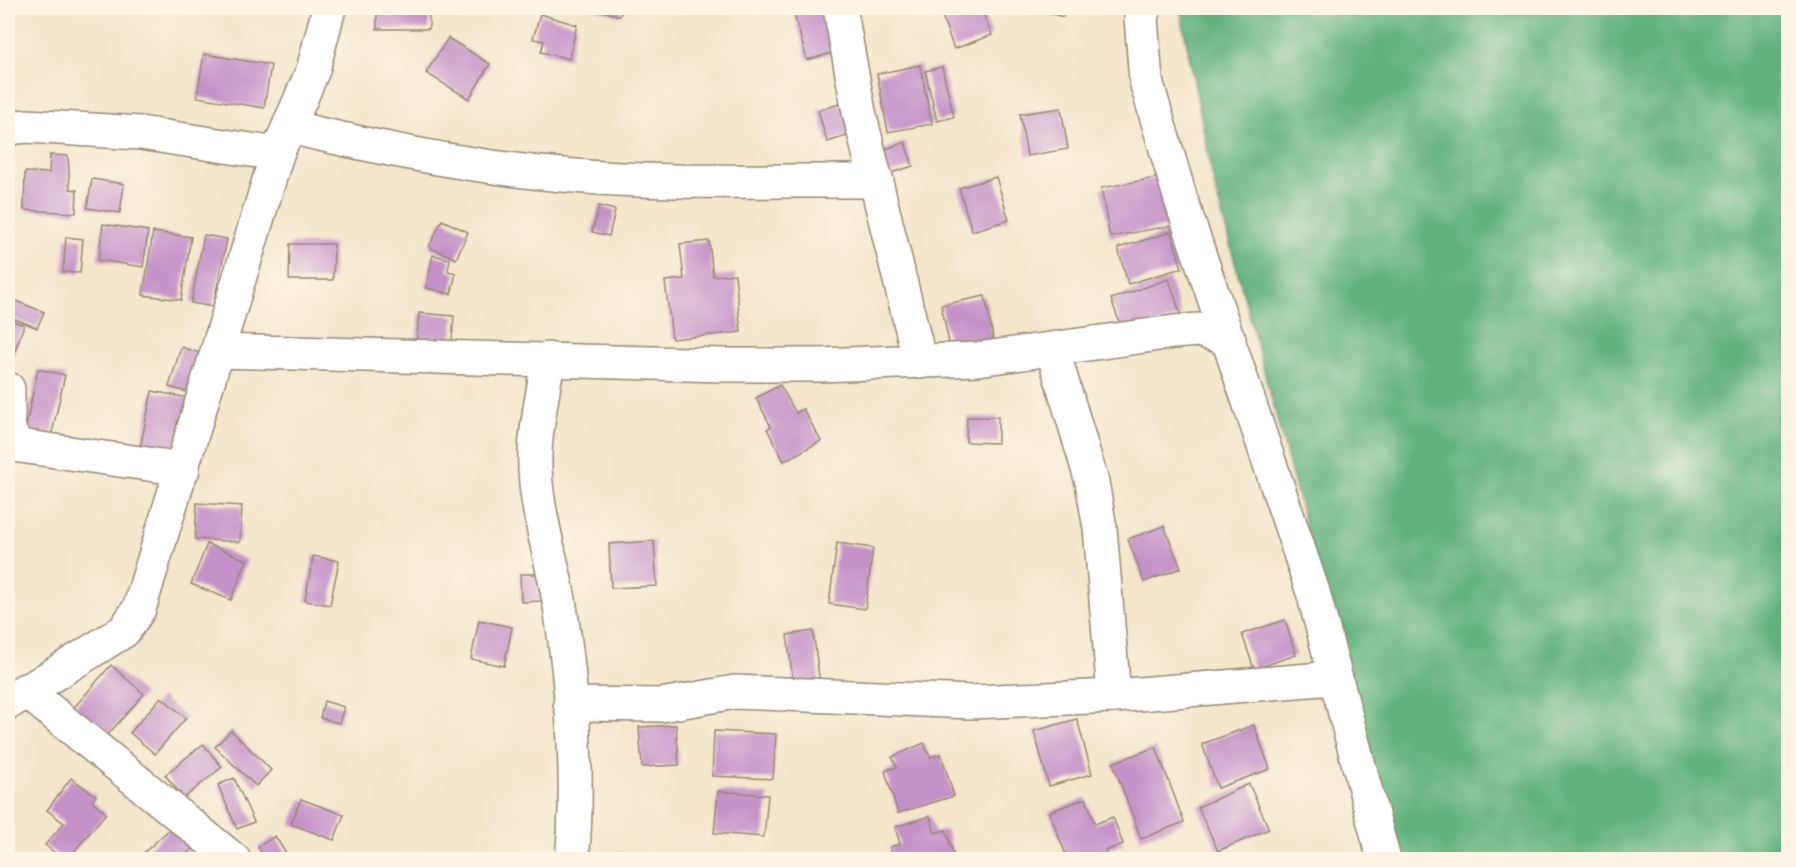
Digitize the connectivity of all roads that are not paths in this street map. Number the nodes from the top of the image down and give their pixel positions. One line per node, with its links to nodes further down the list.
1 (329, 8): 5 (street)
2 (840, 8): 6 (street)
3 (1144, 8): 7 (street)
4 (8, 128): 5 (street)
5 (283, 140): 6 (street); 8 (street)
6 (877, 181): 11 (street)
7 (1229, 339): 9 (street); 16 (street)
8 (219, 351): 10 (street); 15 (street)
9 (1053, 351): 11 (street); 18 (street)
10 (548, 358): 11 (street); 19 (street)
11 (920, 362)
12 (8, 389): 13 (street)
13 (8, 416)
14 (8, 424): 15 (street)
15 (183, 469): 17 (street)
16 (1334, 678): 18 (street); 22 (street)
17 (16, 696): 20 (street)
18 (1114, 696): 19 (street)
19 (570, 704): 21 (street)
20 (234, 860)
21 (573, 860)
22 (1384, 860)

